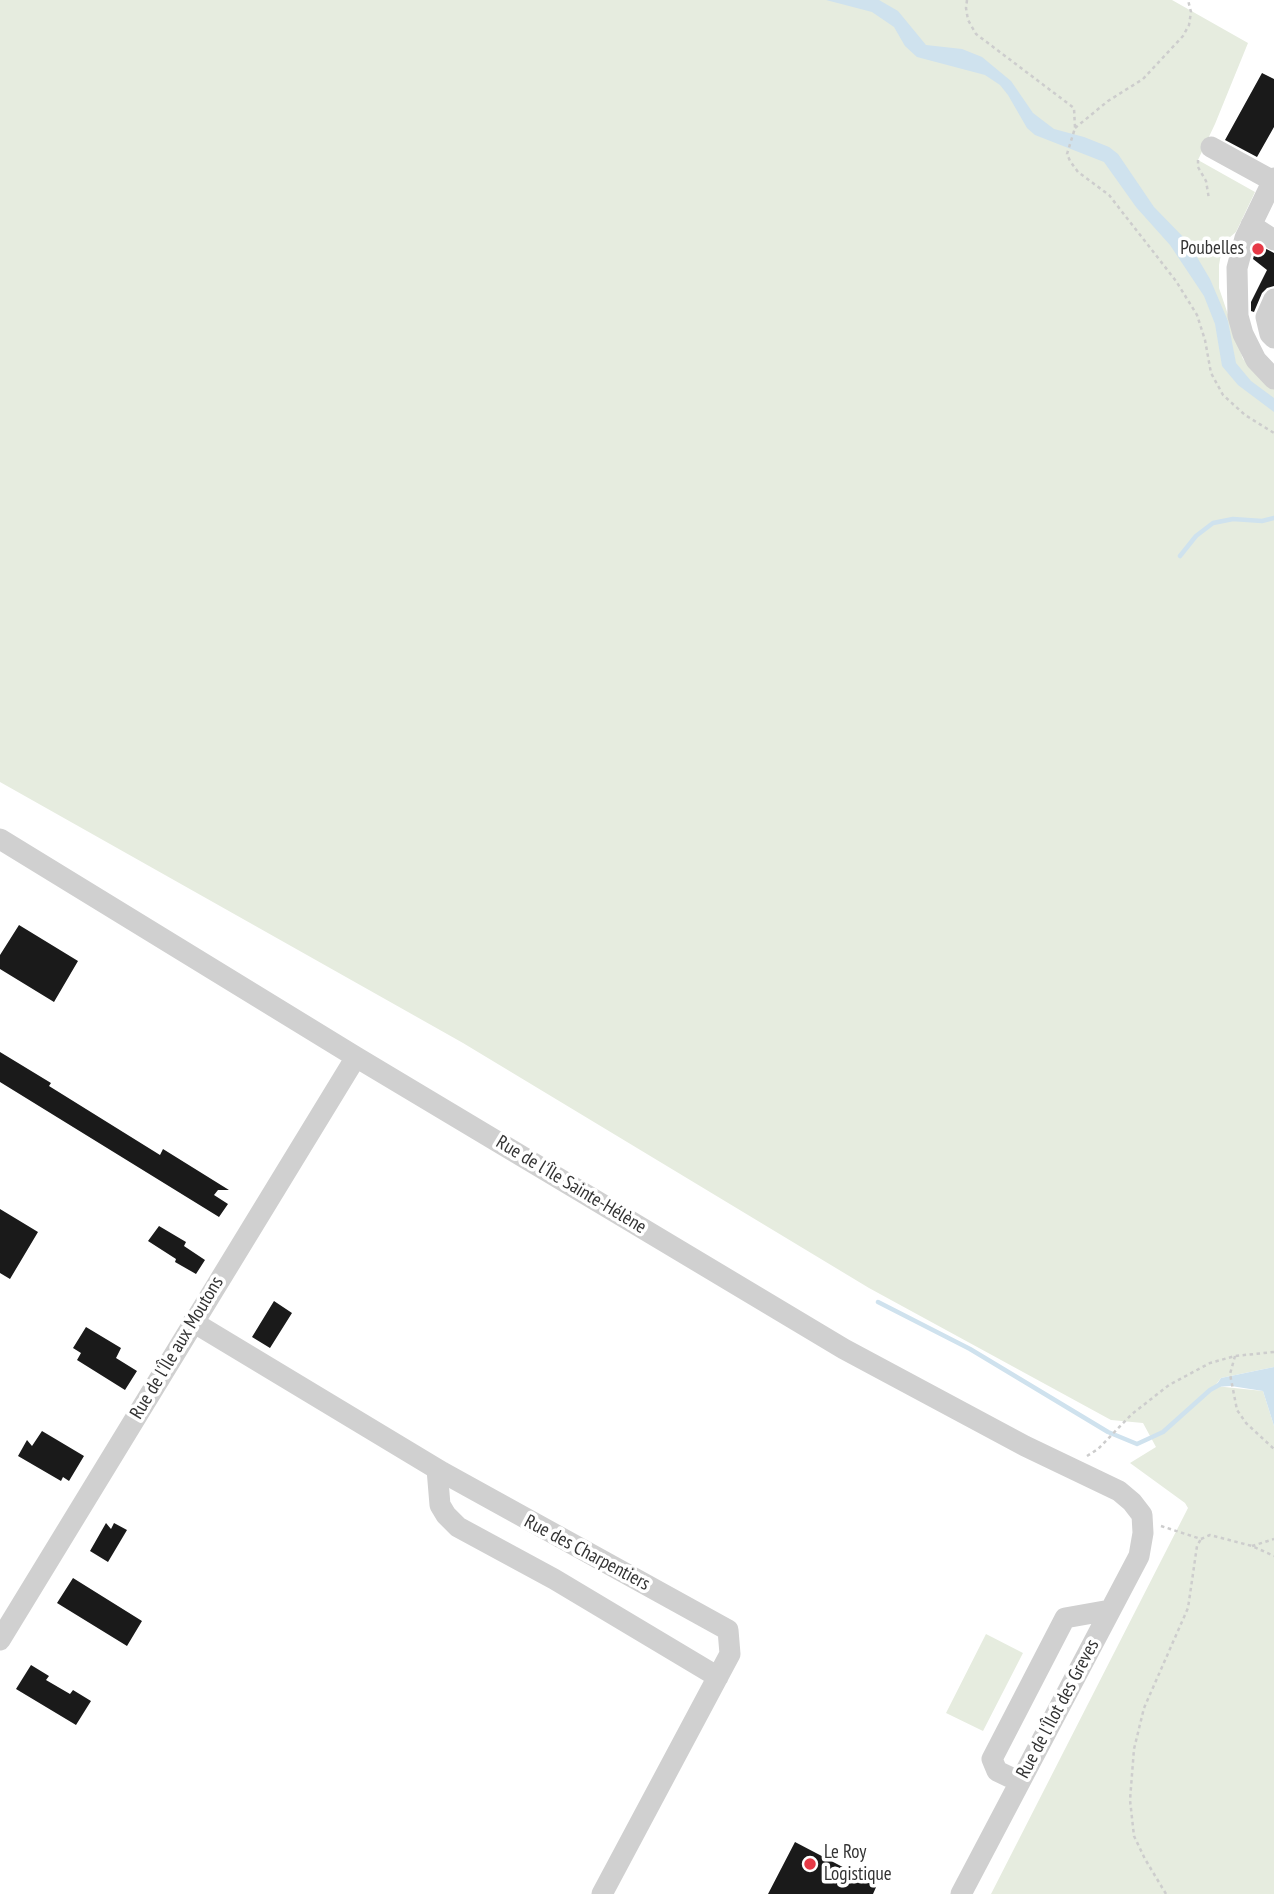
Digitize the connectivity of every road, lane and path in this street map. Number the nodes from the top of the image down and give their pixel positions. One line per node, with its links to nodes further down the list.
1 (967, 0): 3 (path)
2 (1188, 0): 3 (path)
3 (1075, 128): 12 (path)
4 (1211, 147): 5 (street); 6 (path)
5 (1273, 179): 7 (street)
6 (1209, 199)
7 (1251, 225): 8 (street); 11 (street)
8 (1274, 240)
9 (1274, 299): 10 (street)
10 (1274, 338)
11 (1274, 379)
12 (1274, 433)
13 (0, 839): 14 (street, Rue de l'Île Sainte-Hélène)
14 (356, 1058): 15 (street, Rue de l'Île aux Moutons); 21 (street, Rue de l'Île Sainte-Hélène)
15 (193, 1322): 20 (street, Rue des Charpentiers); 27 (street, Rue de l'Île aux Moutons)
16 (1274, 1352): 17 (path)
17 (1235, 1356): 18 (path); 19 (path)
18 (1274, 1449)
19 (1082, 1460)
20 (437, 1469): 28 (street); 28 (street, Rue des Charpentiers)
21 (1143, 1521): 22 (path); 26 (street, Rue de l'Îlot des Greves)
22 (1201, 1539): 24 (path); 32 (path)
23 (1274, 1539): 24 (path)
24 (1252, 1546): 25 (path)
25 (1274, 1556)
26 (1110, 1610): 29 (street, Rue de l'Îlot des Greves); 29 (street)
27 (0, 1640)
28 (718, 1678): 30 (street, Rue des Charpentiers)
29 (1020, 1782): 31 (street, Rue de l'Îlot des Greves)
30 (602, 1894)
31 (961, 1894)
32 (1166, 1894)

